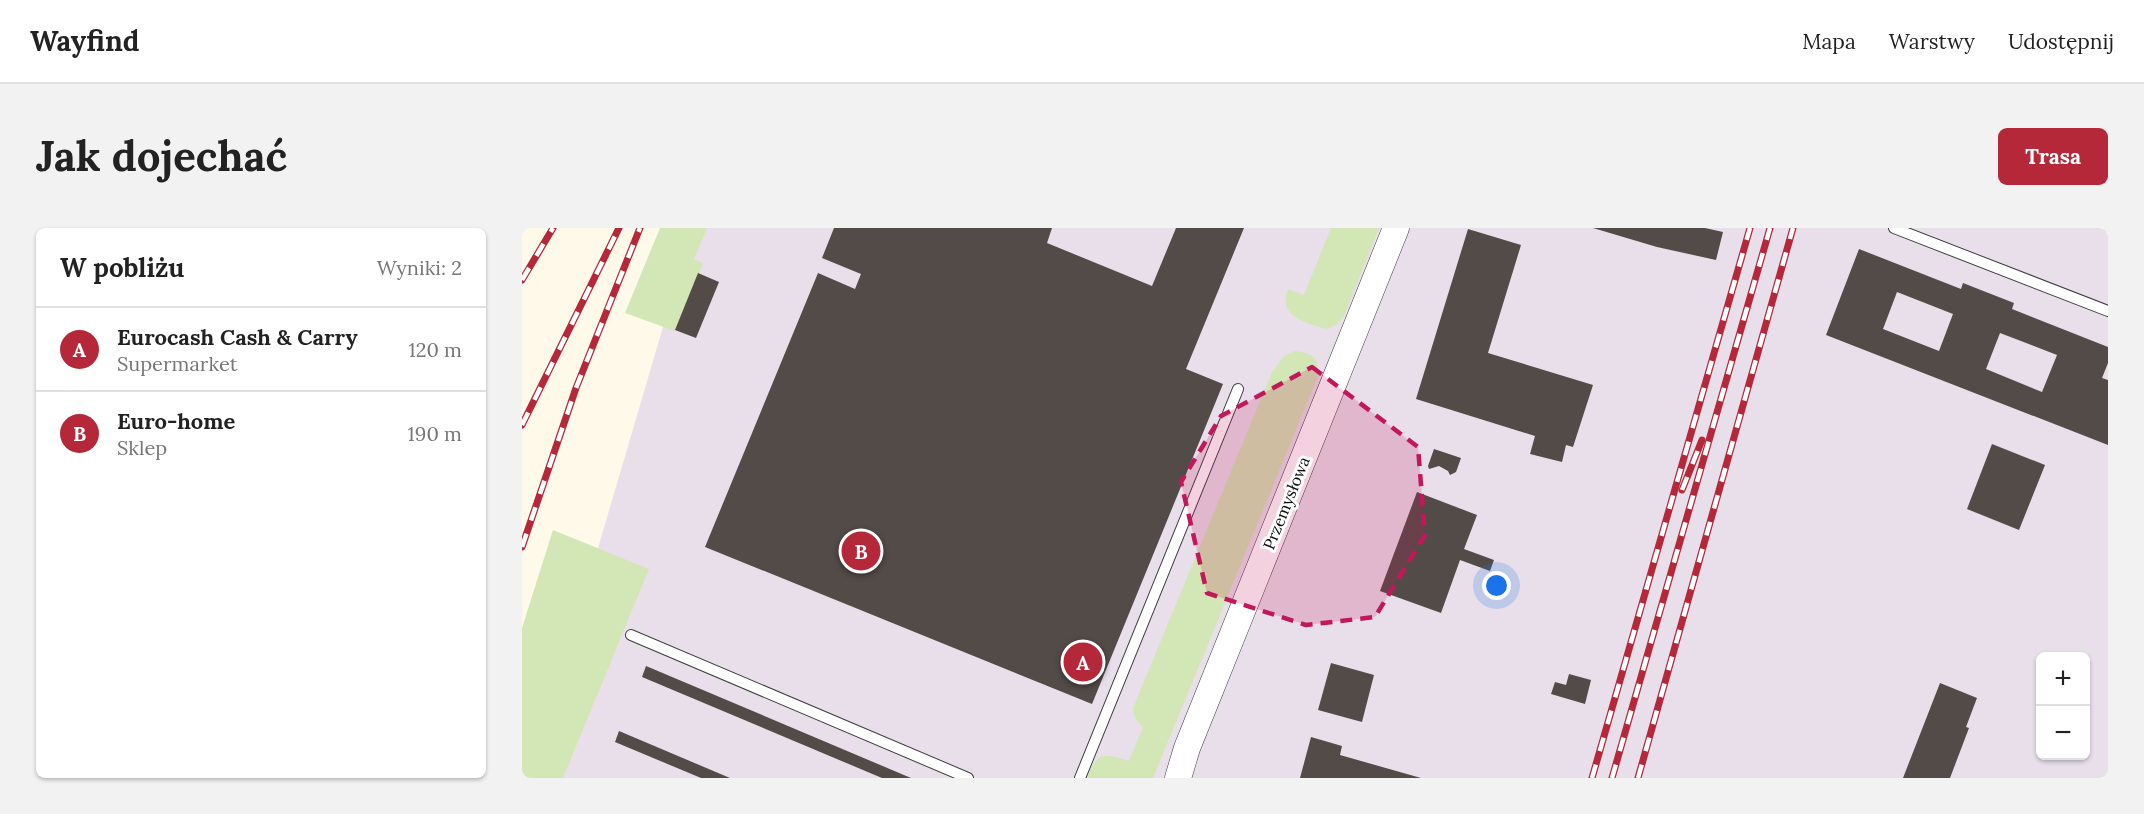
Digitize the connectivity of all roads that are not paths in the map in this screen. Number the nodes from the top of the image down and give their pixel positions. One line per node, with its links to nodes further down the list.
1 (1396, 228): 8 (street, Przemysłowa)
2 (1894, 228): 3 (lane)
3 (2108, 311)
4 (1238, 389): 7 (lane)
5 (631, 635): 6 (lane)
6 (968, 778)
7 (1080, 778)
8 (1178, 778)

